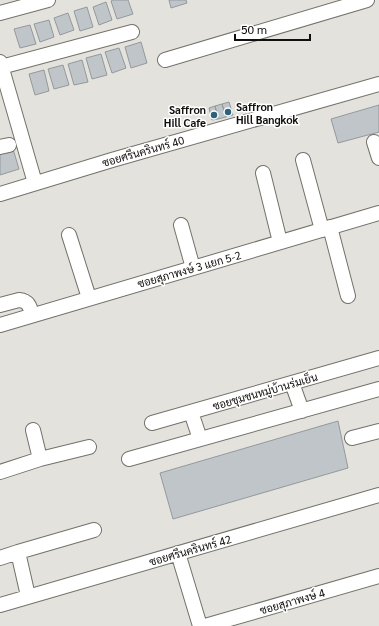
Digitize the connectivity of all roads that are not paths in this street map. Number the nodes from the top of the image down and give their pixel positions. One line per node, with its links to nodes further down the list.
1 (48, 0): 3 (street)
2 (367, 0): 5 (street)
3 (0, 13)
4 (132, 32): 6 (street)
5 (165, 60)
6 (1, 65): 12 (street)
7 (379, 84): 12 (street, ซอยศรีนครินทร์ 40)
8 (374, 142): 9 (street)
9 (379, 158)
10 (303, 160): 16 (street)
11 (263, 173): 18 (street)
12 (35, 183): 13 (street, ซอยศรีนครินทร์ 40)
13 (0, 194)
14 (379, 213): 16 (street, ซอยสุภาพงษ์ 3 แยก 5-2)
15 (181, 225): 19 (street)
16 (326, 228): 18 (street, ซอยสุภาพงษ์ 3 แยก 5-2); 20 (street)
17 (69, 235): 21 (street)
18 (280, 242): 19 (street, ซอยสุภาพงษ์ 3 แยก 5-2)
19 (193, 268): 21 (street, ซอยสุภาพงษ์ 3 แยก 5-2)
20 (348, 296)
21 (89, 298): 23 (street, ซอยสุภาพงษ์ 3 แยก 5-2)
22 (0, 305): 23 (street)
23 (32, 315): 24 (street, ซอยสุภาพงษ์ 3 แยก 5-2)
24 (0, 325)
25 (379, 360): 26 (street, ซอยชุมชนหมู่บ้านร่มเย็น)
26 (292, 383): 28 (street); 29 (street, ซอยชุมชนหมู่บ้านร่มเย็น)
27 (379, 389): 28 (street)
28 (302, 410): 34 (street)
29 (192, 412): 30 (street, ซอยชุมชนหมู่บ้านร่มเย็น); 34 (street)
30 (152, 423)
31 (32, 430): 36 (street)
32 (379, 431): 33 (street)
33 (352, 438)
34 (200, 439): 37 (street)
35 (89, 447): 36 (street)
36 (40, 459): 38 (street)
37 (129, 459)
38 (0, 472)
39 (379, 495): 42 (street, ซอยศรีนครินทร์ 42)
40 (94, 530): 41 (street)
41 (18, 552): 43 (street); 45 (street)
42 (178, 553): 45 (street, ซอยศรีนครินทร์ 42); 47 (street)
43 (0, 558)
44 (379, 576): 48 (street, ซอยสุภาพงษ์ 4)
45 (28, 596): 46 (street, ซอยศรีนครินทร์ 42)
46 (0, 604)
47 (200, 626)
48 (205, 626)

